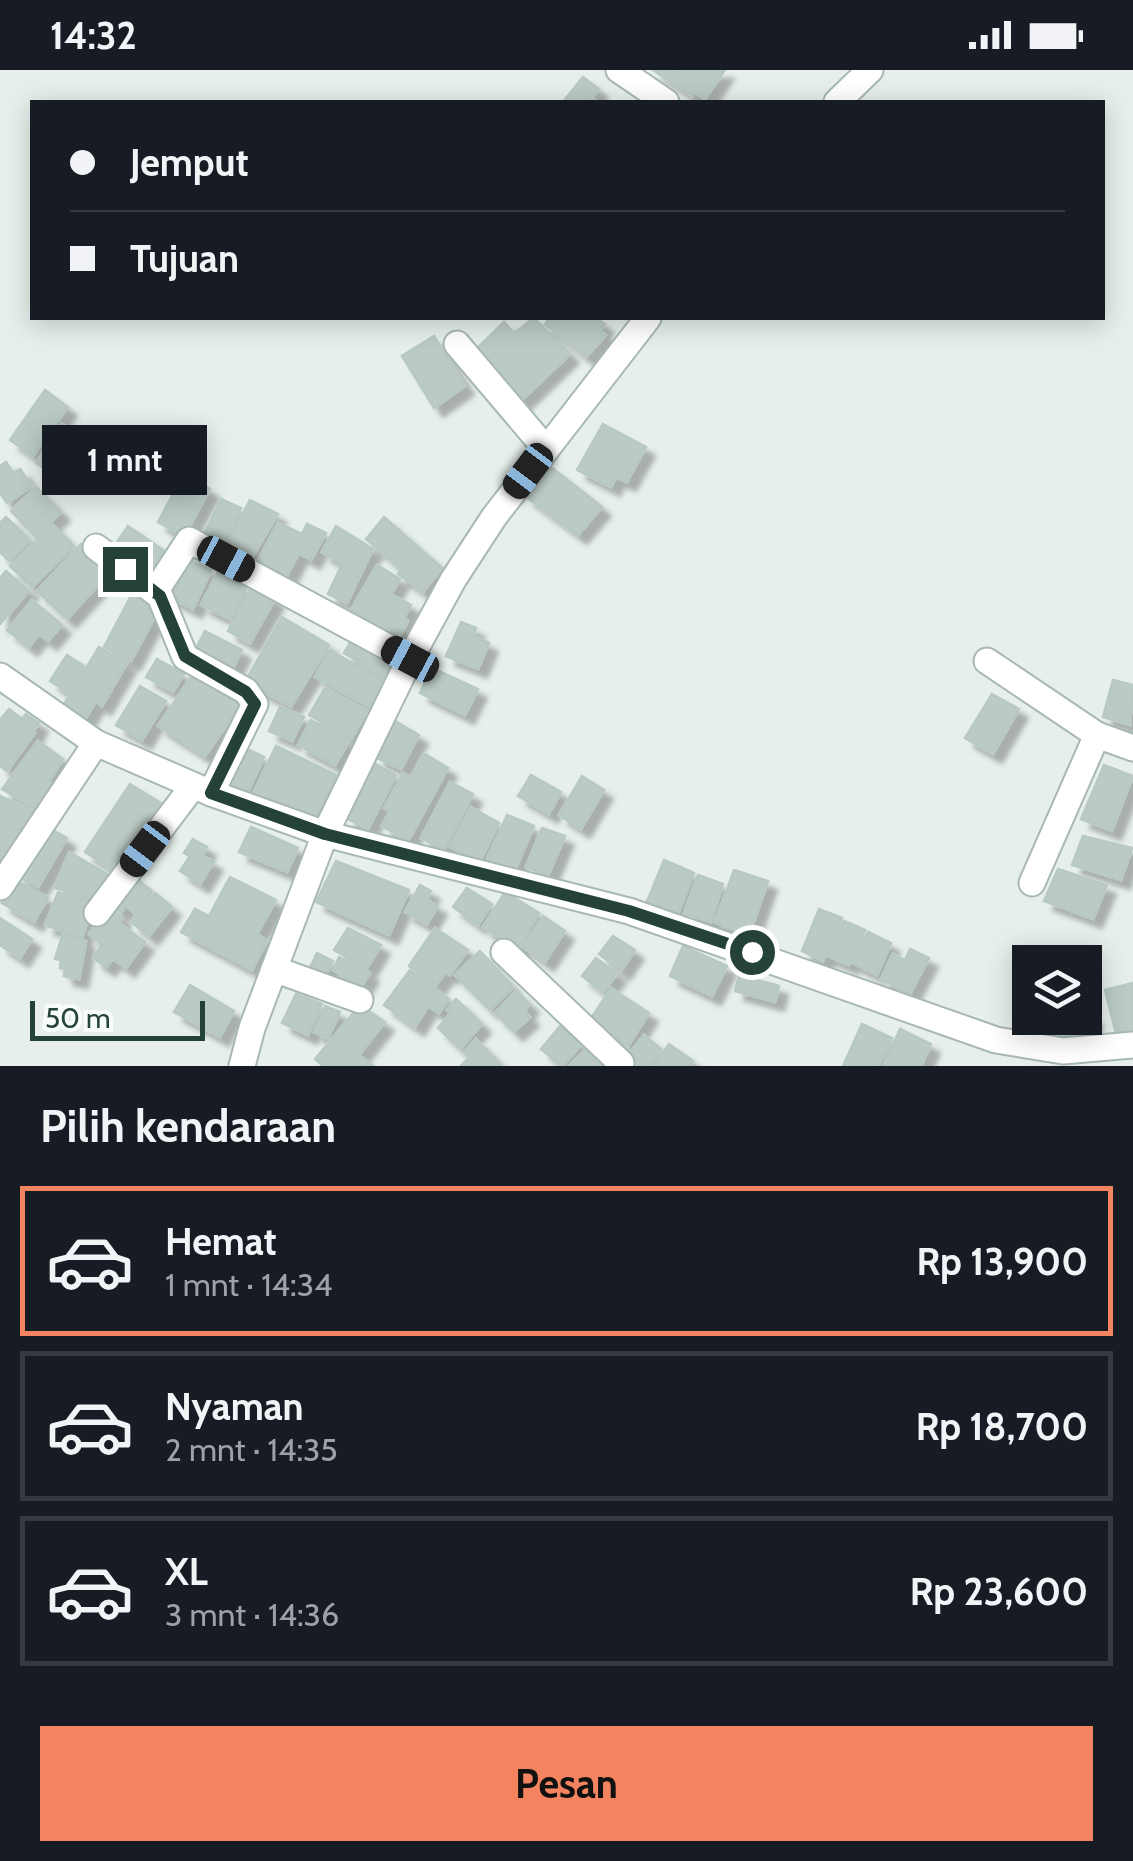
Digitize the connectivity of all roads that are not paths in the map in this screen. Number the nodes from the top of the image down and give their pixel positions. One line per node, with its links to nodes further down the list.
1 (870, 70): 4 (street)
2 (627, 85): 3 (street)
3 (661, 100)
4 (839, 100)
5 (646, 320): 7 (street)
6 (457, 344): 7 (street)
7 (546, 449): 10 (street)
8 (96, 546): 9 (street)
9 (155, 592): 10 (street); 16 (street)
10 (410, 659): 17 (street)
11 (987, 661): 13 (street)
12 (0, 676): 14 (street)
13 (1097, 735): 15 (street); 18 (street)
14 (96, 743): 16 (street); 19 (street)
15 (1133, 748)
16 (202, 789): 17 (street); 20 (street)
17 (325, 834): 22 (street); 25 (street)
18 (1032, 883)
19 (0, 887)
20 (96, 913)
21 (504, 952): 26 (street)
22 (274, 968): 23 (street); 27 (street)
23 (360, 1000)
24 (1133, 1045): 25 (street)
25 (1060, 1058)
26 (620, 1065)
27 (242, 1066)

